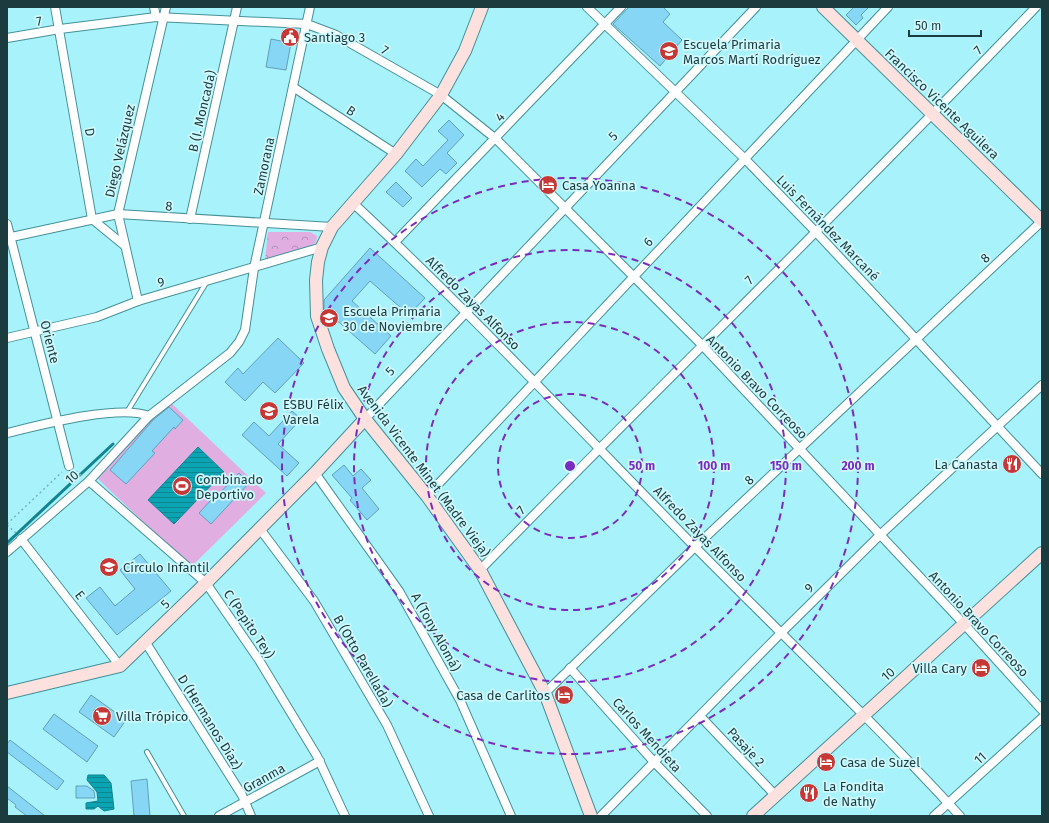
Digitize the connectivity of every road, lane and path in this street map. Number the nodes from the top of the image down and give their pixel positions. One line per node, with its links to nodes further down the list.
1 (55, 7): 17 (street, D)
2 (154, 7): 13 (street)
3 (166, 7): 13 (street, Diego Velázquez)
4 (237, 7): 14 (street, B (I. Moncada))
5 (310, 7): 15 (street, Zamorana)
6 (482, 7): 22 (main road, Avenida Vicente Minet (Madre Vieja))
7 (587, 7): 16 (street, Luis Fernández Marcané)
8 (621, 7): 16 (street, 4)
9 (756, 7): 21 (street, 5)
10 (823, 7): 19 (main road, Francisco Vicente Aguilera)
11 (888, 7): 19 (street, 6)
12 (1036, 7): 23 (street, 7)
13 (159, 18): 14 (street, 7); 17 (street, 7); 29 (street, Diego Velázquez)
14 (235, 20): 15 (street, 7); 31 (street, B (I. Moncada))
15 (307, 24): 20 (street, Zamorana); 22 (street, 7)
16 (604, 24): 21 (street, Luis Fernández Marcané); 24 (street, 4)
17 (60, 29): 18 (street, 7); 30 (street, D)
18 (7, 38)
19 (856, 41): 23 (main road, Francisco Vicente Aguilera); 26 (street, 6)
20 (293, 87): 25 (street, B); 34 (street, Zamorana)
21 (676, 91): 26 (street, Luis Fernández Marcané); 28 (street, 5)
22 (440, 95): 24 (street, Antonio Bravo Correoso); 25 (main road, Avenida Vicente Minet (Madre Vieja))
23 (933, 115): 32 (main road, Francisco Vicente Aguilera); 36 (street, 7)
24 (496, 139): 28 (street, Antonio Bravo Correoso); 38 (street, 4)
25 (396, 154): 27 (main road, Avenida Vicente Minet (Madre Vieja))
26 (744, 158): 36 (street, Luis Fernández Marcané); 42 (street, 6)
27 (353, 203): 35 (main road, Avenida Vicente Minet (Madre Vieja)); 38 (street, Alfredo Zayas Alfonso)
28 (565, 207): 42 (street, Antonio Bravo Correoso); 45 (street, 5)
29 (118, 214): 30 (street, 8); 31 (street, 8); 39 (street, Diego Velázquez)
30 (92, 219): 37 (street, 8); 39 (street)
31 (190, 219): 34 (street, 8)
32 (1042, 221): 49 (street, 8)
33 (7, 224): 37 (street, Oriente)
34 (264, 225): 35 (street, 8); 41 (street, Zamorana)
35 (332, 227): 40 (main road, Avenida Vicente Minet (Madre Vieja))
36 (815, 231): 49 (street, Luis Fernández Marcané); 50 (street, 7)
37 (9, 237): 47 (street, Oriente)
38 (395, 242): 45 (street, Alfredo Zayas Alfonso)
39 (125, 246): 44 (street, Diego Velázquez)
40 (322, 247): 41 (street, 9); 55 (main road, Avenida Vicente Minet (Madre Vieja))
41 (254, 268): 43 (street, 9); 46 (street, Zamorana)
42 (632, 276): 50 (street, Antonio Bravo Correoso); 51 (street, 6)
43 (207, 281): 44 (street, 9); 53 (lane)
44 (138, 301): 47 (street, 9)
45 (465, 312): 51 (street, Alfredo Zayas Alfonso); 55 (street, 5)
46 (244, 330): 54 (street, 10)
47 (35, 331): 48 (street, 9); 56 (street, Oriente)
48 (7, 338)
49 (917, 338): 57 (street, Luis Fernández Marcané); 60 (street, 8)
50 (702, 345): 59 (street, 7); 60 (street, Antonio Bravo Correoso)
51 (534, 382): 59 (street, Alfredo Zayas Alfonso); 65 (street, 6)
52 (1042, 385): 57 (street, 9)
53 (127, 412): 54 (street); 56 (street)
54 (149, 416): 64 (street, 10)
55 (365, 418): 62 (main road, 5); 65 (main road, Avenida Vicente Minet (Madre Vieja))
56 (58, 421): 58 (street); 61 (street, Oriente)
57 (998, 426): 63 (street, Luis Fernández Marcané); 68 (street, 9)
58 (7, 433)
59 (599, 448): 70 (street, Alfredo Zayas Alfonso); 73 (street, 7)
60 (800, 449): 68 (street, Antonio Bravo Correoso); 70 (street, 8)
61 (69, 466): 64 (path); 66 (path)
62 (315, 473): 67 (main road, 5); 97 (street, A (Tony Alomá))
63 (1042, 474)
64 (89, 481): 69 (street, 10); 74 (street, C (Pepito Tey))
65 (427, 496): 73 (main road, Avenida Vicente Minet (Madre Vieja))
66 (7, 524): 69 (path)
67 (260, 529): 74 (main road, 5); 96 (street, B (Otto Parellada))
68 (880, 535): 75 (street, Antonio Bravo Correoso); 76 (street, 9)
69 (21, 539): 71 (street, 10); 78 (street, E)
70 (695, 547): 76 (street, Alfredo Zayas Alfonso); 79 (street, 8)
71 (7, 552)
72 (1042, 553): 75 (main road, 10)
73 (480, 570): 81 (main road, Avenida Vicente Minet (Madre Vieja))
74 (206, 583): 77 (main road, 5); 87 (street, C (Pepito Tey))
75 (964, 624): 82 (street, Antonio Bravo Correoso); 83 (main road, 10)
76 (780, 633): 83 (street, Alfredo Zayas Alfonso); 84 (street, 9)
77 (146, 642): 78 (main road, 5); 90 (street, D (Hermanos Díaz))
78 (120, 666): 80 (main road, 5)
79 (570, 668): 81 (street, 8); 88 (street, Carlos Mendieta)
80 (7, 693)
81 (545, 693): 98 (main road, Avenida Vicente Minet (Madre Vieja))
82 (1042, 710)
83 (864, 713): 89 (main road, 10); 91 (street, Alfredo Zayas Alfonso)
84 (700, 716): 88 (street, 9); 89 (street, Pasaje 2)
85 (1042, 718): 91 (street, 11)
86 (147, 752): 92 (lane)
87 (320, 761): 90 (street, Granma); 95 (street, C (Pepito Tey))
88 (654, 762): 99 (street, 9); 100 (street, Carlos Mendieta)
89 (775, 795): 101 (main road, 10)
90 (245, 802): 93 (street, Granma); 94 (street, D (Hermanos Díaz))
91 (948, 803): 102 (street, 11); 103 (street, Alfredo Zayas Alfonso)
92 (184, 816)
93 (219, 816)
94 (251, 816)
95 (345, 816)
96 (430, 816)
97 (511, 816)
98 (590, 816)
99 (602, 816)
100 (707, 816)
101 (752, 816)
102 (934, 816)
103 (960, 816)

